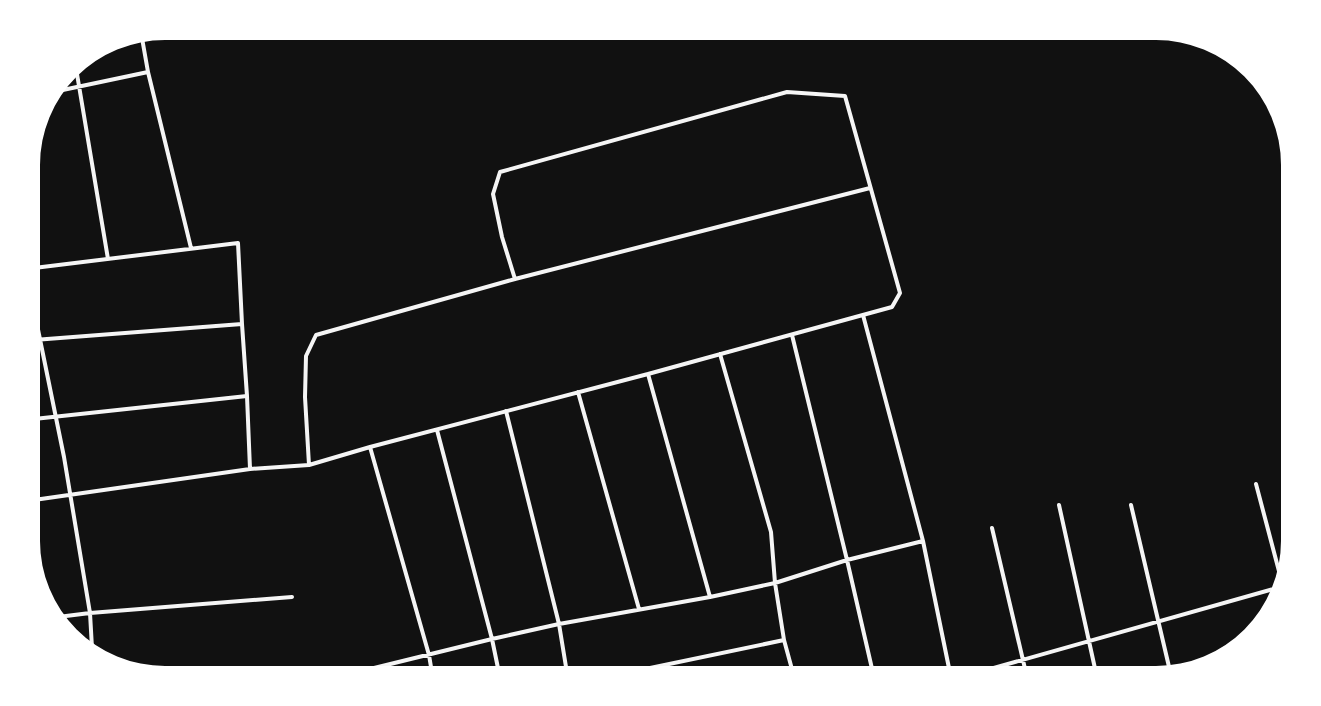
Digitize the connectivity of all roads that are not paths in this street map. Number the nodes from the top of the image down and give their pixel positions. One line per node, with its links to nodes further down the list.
1 (143, 42): 2 (street)
2 (148, 72): 4 (street); 7 (street)
3 (77, 77): 4 (street)
4 (79, 87): 5 (street); 8 (street)
5 (66, 90)
6 (870, 188): 10 (street); 10 (street); 11 (street)
7 (191, 248): 8 (street); 12 (street)
8 (108, 259): 9 (street)
9 (40, 267)
10 (516, 279): 24 (street)
11 (863, 315): 13 (street); 32 (street)
12 (242, 324): 14 (street); 18 (street)
13 (792, 335): 15 (street); 33 (street)
14 (40, 339): 20 (street)
15 (720, 354): 16 (street); 35 (street)
16 (648, 374): 17 (street); 38 (street)
17 (578, 392): 19 (street); 39 (street)
18 (247, 396): 20 (street); 25 (street)
19 (506, 411): 22 (street); 43 (street)
20 (56, 416): 21 (street); 27 (street)
21 (40, 418)
22 (437, 430): 23 (street); 44 (street)
23 (370, 447): 24 (street); 48 (street)
24 (309, 465): 25 (street)
25 (250, 469): 27 (street)
26 (1256, 484): 34 (street)
27 (70, 496): 28 (street); 40 (street)
28 (40, 499)
29 (1059, 505): 46 (street)
30 (1131, 505): 42 (street)
31 (992, 528): 49 (street)
32 (923, 541): 33 (street); 58 (street)
33 (847, 560): 35 (street); 57 (street)
34 (1278, 568)
35 (775, 583): 38 (street); 45 (street)
36 (1271, 590): 42 (street)
37 (292, 597): 40 (street)
38 (710, 597): 39 (street)
39 (639, 610): 43 (street)
40 (90, 613): 41 (street); 47 (street)
41 (65, 616)
42 (1159, 622): 46 (street); 50 (street)
43 (559, 624): 44 (street); 54 (street)
44 (492, 639): 48 (street); 53 (street)
45 (784, 640): 55 (street); 56 (street)
46 (1090, 640): 49 (street); 61 (street)
47 (92, 642)
48 (429, 655): 51 (street); 52 (street)
49 (1024, 659): 59 (street); 60 (street)
50 (1169, 665)
51 (383, 666)
52 (431, 666)
53 (498, 666)
54 (566, 666)
55 (660, 666)
56 (791, 666)
57 (871, 666)
58 (949, 666)
59 (1000, 666)
60 (1025, 666)
61 (1095, 666)

